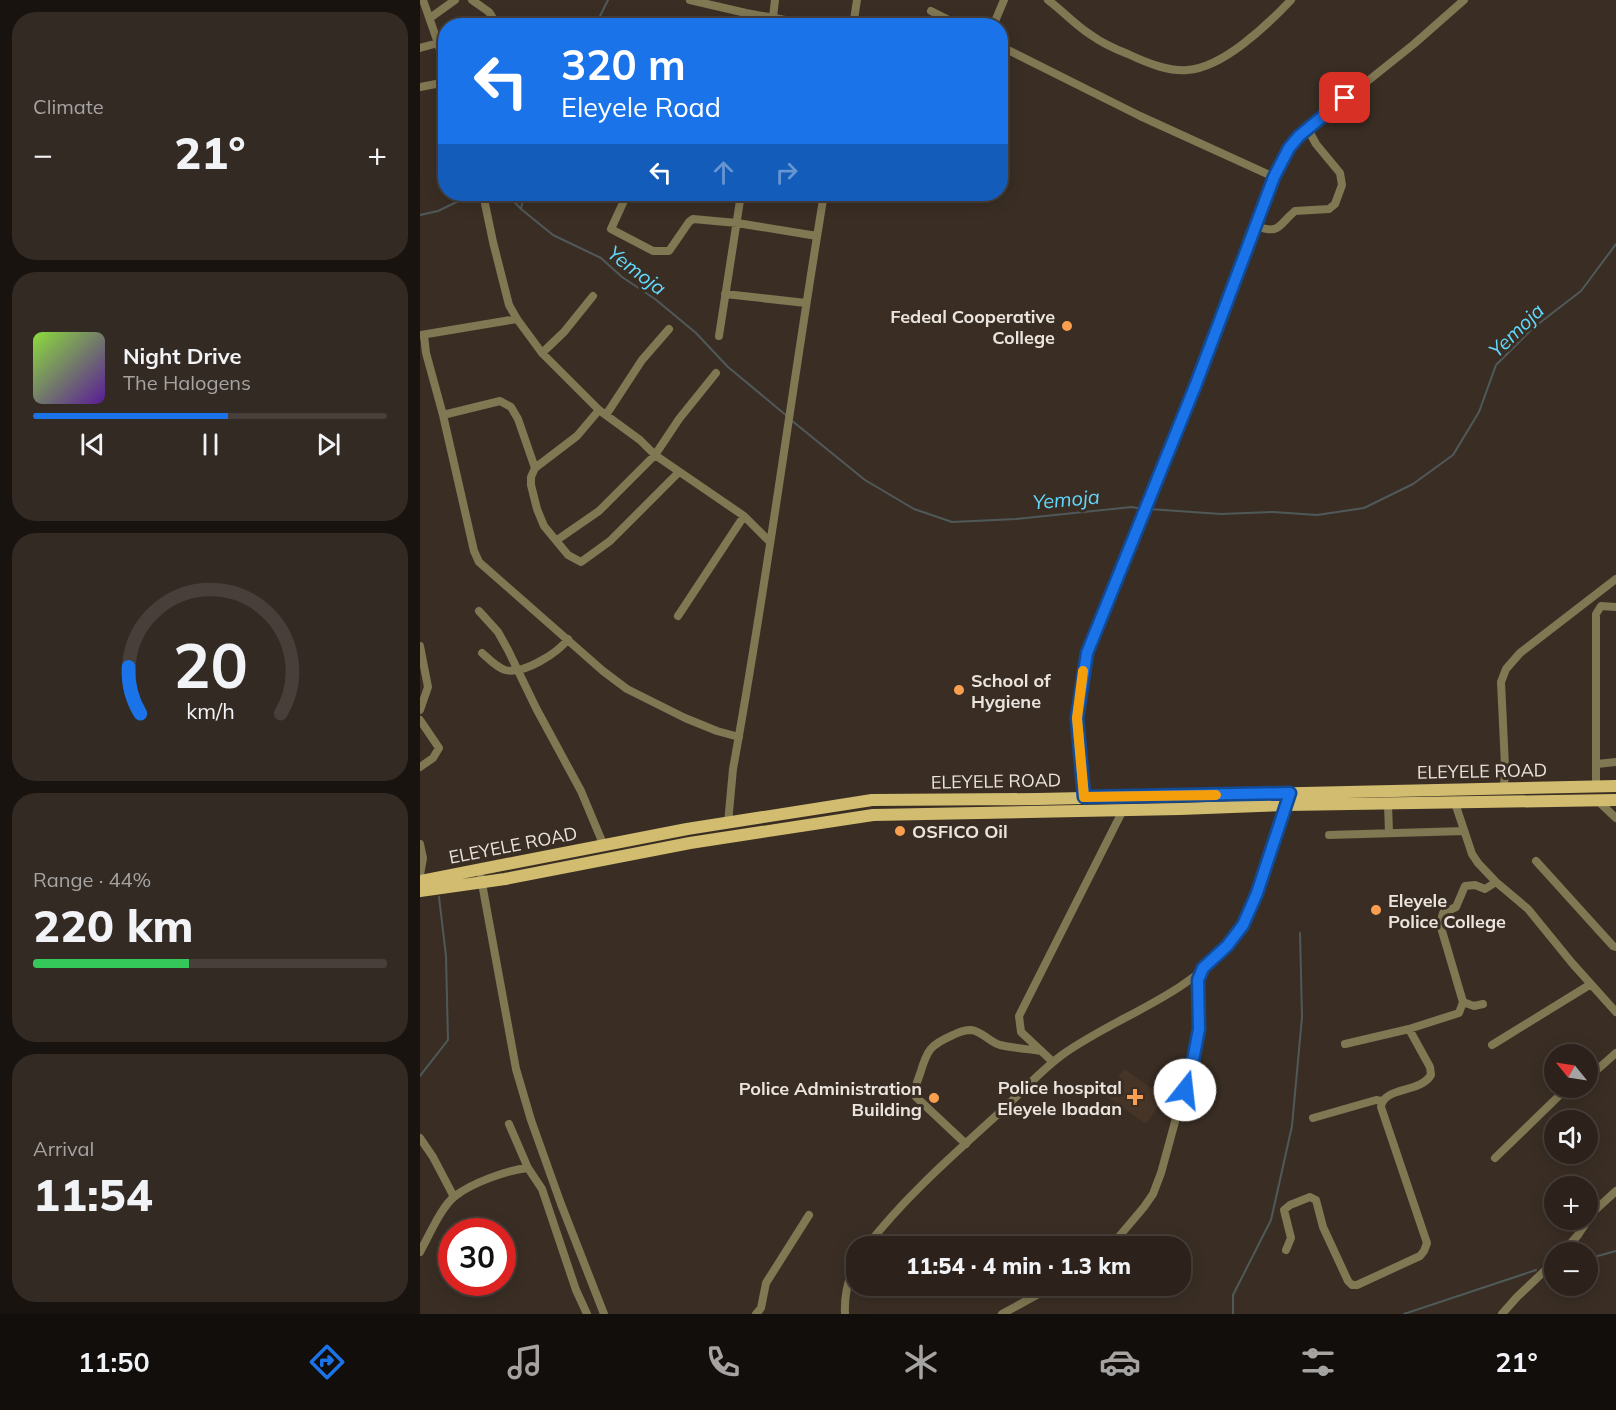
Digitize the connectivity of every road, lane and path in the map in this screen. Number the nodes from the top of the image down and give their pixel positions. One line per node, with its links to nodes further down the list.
1 (423, 0): 13 (street)
2 (455, 0): 13 (street)
3 (472, 0): 14 (street)
4 (690, 0): 12 (street)
5 (775, 0): 12 (street)
6 (857, 0): 16 (street)
7 (1004, 0): 18 (street)
8 (1048, 0): 9 (street)
9 (1291, 0)
10 (1464, 0): 24 (street)
11 (931, 11): 17 (street)
12 (773, 17): 15 (street)
13 (430, 18): 19 (street)
14 (493, 18)
15 (778, 18)
16 (854, 18)
17 (945, 18)
18 (996, 18)
19 (438, 43): 20 (street)
20 (420, 48)
21 (1008, 50): 25 (street)
22 (438, 84): 23 (street)
23 (420, 87)
24 (1308, 129): 25 (street); 31 (street)
25 (1274, 177): 31 (street)
26 (485, 201): 36 (street)
27 (624, 201): 30 (street)
28 (740, 201): 30 (street)
29 (823, 201): 32 (street)
30 (737, 223): 32 (street); 33 (street)
31 (1256, 226): 68 (street)
32 (817, 236): 35 (street)
33 (725, 294): 35 (street); 39 (street)
34 (593, 296): 40 (street)
35 (806, 303): 50 (street)
36 (517, 320): 38 (street); 40 (street)
37 (669, 329): 44 (street)
38 (422, 335): 43 (street)
39 (719, 336)
40 (542, 352): 42 (street)
41 (716, 373): 45 (street)
42 (599, 410): 44 (street); 46 (street)
43 (443, 415): 46 (street); 55 (street)
44 (606, 415): 45 (street)
45 (655, 455): 47 (street); 49 (street)
46 (535, 468): 49 (street)
47 (679, 472): 48 (street); 49 (street)
48 (744, 516): 50 (street); 54 (street)
49 (557, 540)
50 (770, 542): 61 (street)
51 (1616, 579): 67 (street)
52 (1616, 607): 63 (street)
53 (479, 611): 58 (street)
54 (678, 616)
55 (568, 639): 58 (street); 61 (street)
56 (420, 646): 59 (street)
57 (482, 653): 58 (street)
58 (516, 670): 83 (street)
59 (420, 710)
60 (420, 720): 64 (street)
61 (739, 737): 78 (street)
62 (1616, 762): 63 (street)
63 (1597, 764): 65 (street)
64 (420, 767)
65 (1596, 786): 66 (main road, ELEYELE ROAD); 67 (main road, ELEYELE ROAD)
66 (1616, 786)
67 (1503, 788): 69 (main road, ELEYELE ROAD)
68 (1084, 797): 69 (main road, ELEYELE ROAD); 70 (main road, ELEYELE ROAD)
69 (1288, 799): 74 (main road, ELEYELE ROAD); 75 (main road, ELEYELE ROAD); 89 (street)
70 (872, 800): 76 (main road); 78 (main road, ELEYELE ROAD)
71 (1597, 800): 72 (main road, ELEYELE ROAD); 73 (main road, ELEYELE ROAD); 77 (street)
72 (1616, 800)
73 (1455, 802): 74 (main road, ELEYELE ROAD); 79 (street)
74 (1388, 804): 80 (street)
75 (1124, 810): 76 (main road, ELEYELE ROAD); 97 (street)
76 (873, 815): 85 (main road, ELEYELE ROAD)
77 (1616, 818)
78 (728, 823): 83 (main road, ELEYELE ROAD)
79 (1464, 831): 80 (street); 86 (street)
80 (1389, 833): 81 (street)
81 (1329, 835)
82 (420, 844): 87 (street)
83 (604, 846): 85 (main road, ELEYELE ROAD)
84 (1536, 861): 88 (street)
85 (475, 876): 87 (main road, ELEYELE ROAD); 121 (street)
86 (1496, 882): 90 (street); 91 (street)
87 (423, 883)
88 (1616, 947)
89 (1203, 968): 99 (street); 113 (street)
90 (1591, 984): 93 (street); 96 (street)
91 (1463, 1002): 92 (street); 94 (street)
92 (1483, 1004)
93 (1616, 1012)
94 (1409, 1029): 95 (street); 102 (street)
95 (1345, 1044)
96 (1492, 1045)
97 (1041, 1051): 99 (street); 106 (street)
98 (1616, 1053): 100 (street)
99 (1053, 1062): 106 (street)
100 (1598, 1069)
101 (1557, 1098): 107 (street)
102 (1382, 1101): 103 (street); 115 (street)
103 (1313, 1118)
104 (509, 1124): 108 (street)
105 (420, 1138): 110 (street)
106 (966, 1144): 112 (street)
107 (1495, 1158)
108 (528, 1168): 110 (street); 120 (street)
109 (1616, 1191): 114 (street)
110 (454, 1197): 116 (street)
111 (809, 1215): 122 (street)
112 (876, 1236)
113 (1119, 1236)
114 (1572, 1242)
115 (1286, 1250)
116 (420, 1252)
117 (1544, 1271): 125 (street)
118 (846, 1293): 123 (street)
119 (1035, 1296): 124 (street)
120 (587, 1314)
121 (604, 1314)
122 (756, 1314)
123 (844, 1314)
124 (1002, 1314)
125 (1502, 1314)

